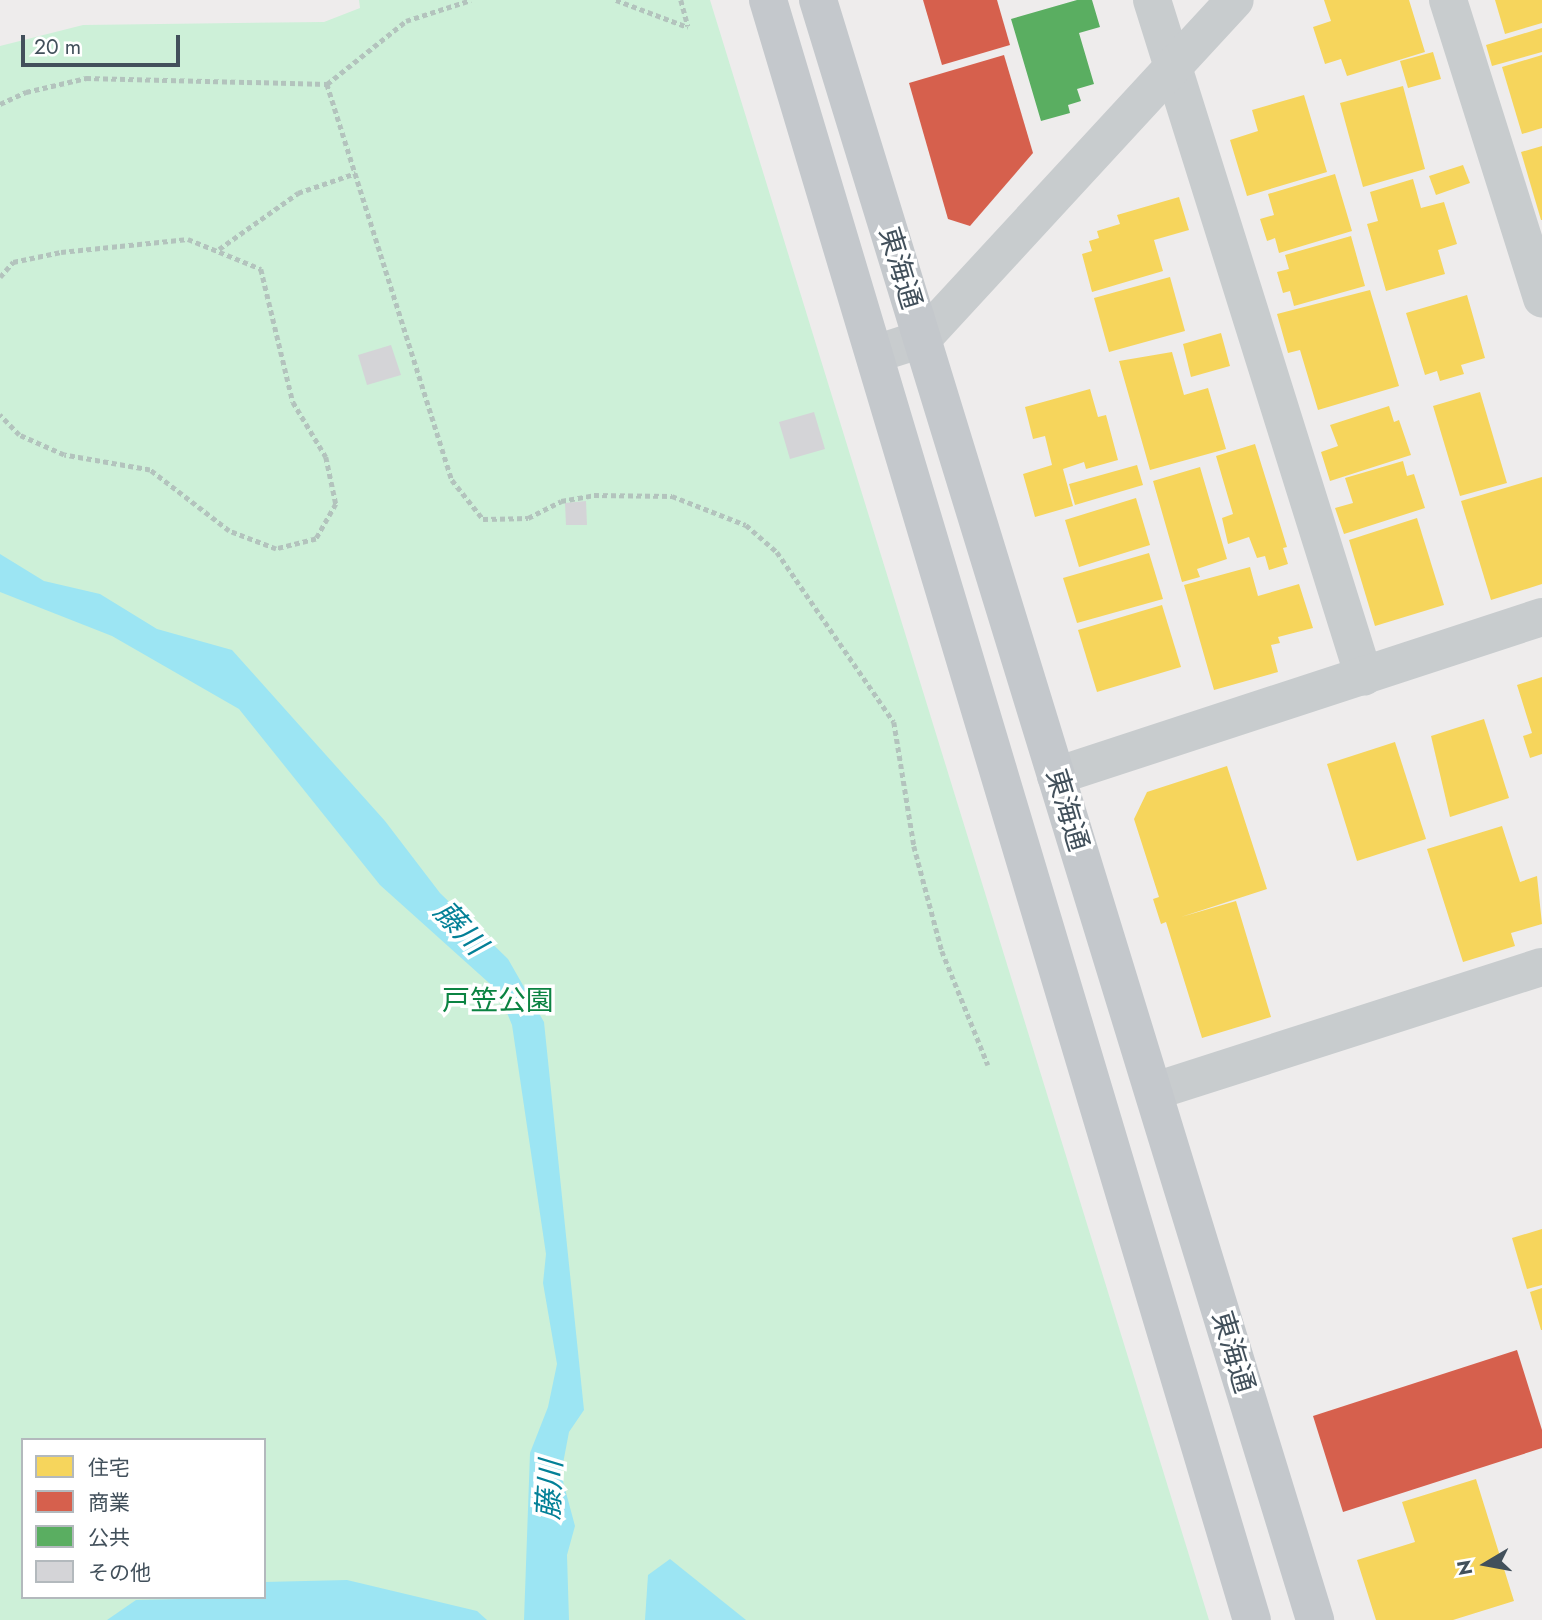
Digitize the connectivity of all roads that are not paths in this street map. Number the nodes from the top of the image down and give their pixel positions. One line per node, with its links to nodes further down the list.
1 (768, 0): 9 (main road, 東海通)
2 (818, 0): 8 (main road, 東海通)
3 (1152, 0): 6 (street)
4 (1235, 0): 6 (street)
5 (1448, 0): 7 (street)
6 (1173, 71): 8 (street); 11 (street)
7 (1542, 299)
8 (922, 339): 9 (street); 12 (main road, 東海通)
9 (874, 354): 15 (main road, 東海通)
10 (1542, 617): 11 (street)
11 (1364, 677): 12 (street)
12 (1056, 776): 14 (main road, 東海通)
13 (1542, 967): 14 (street)
14 (1155, 1091): 16 (main road, 東海通)
15 (1252, 1620)
16 (1315, 1620)

